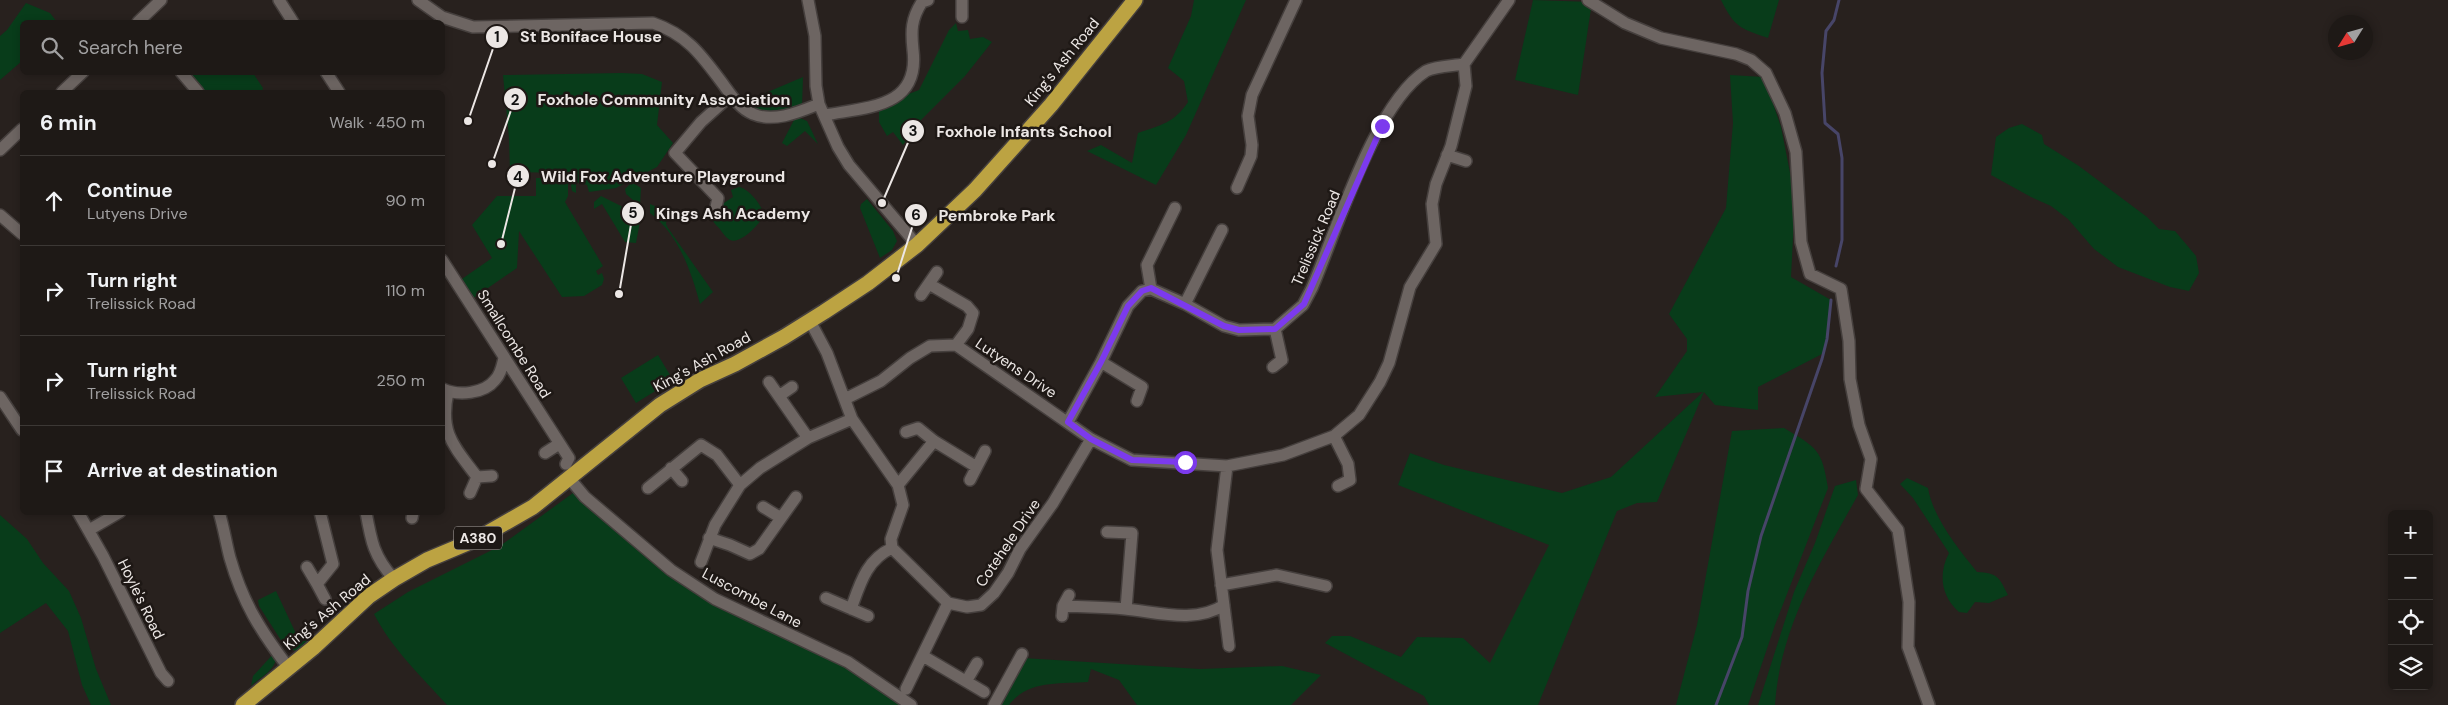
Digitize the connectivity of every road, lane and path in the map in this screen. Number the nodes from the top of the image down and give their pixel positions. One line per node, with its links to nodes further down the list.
1 (161, 0): 12 (street)
2 (279, 0): 13 (street)
3 (418, 0): 23 (street)
4 (808, 0): 24 (street)
5 (928, 0): 24 (street)
6 (962, 0): 11 (street)
7 (1296, 0): 29 (street)
8 (1509, 0): 14 (street)
9 (1588, 0): 120 (street)
10 (1130, 2): 35 (highway, King's Ash Road / A380)
11 (962, 17)
12 (140, 20)
13 (292, 20)
14 (1464, 64): 27 (street, Lutyens Drive); 43 (street, Trelissick Road)
15 (80, 75): 18 (street)
16 (184, 75): 21 (street)
17 (328, 75): 22 (street)
18 (71, 84): 19 (street); 20 (street)
19 (64, 90)
20 (78, 90)
21 (196, 90)
22 (338, 90)
23 (732, 95): 24 (street); 30 (street)
24 (822, 109): 35 (street)
25 (20, 132): 26 (street)
26 (0, 150)
27 (1447, 155): 28 (street); 61 (street, Lutyens Drive)
28 (1466, 161)
29 (1237, 188)
30 (719, 200)
31 (1175, 208): 39 (street)
32 (0, 215): 34 (street)
33 (1222, 230): 41 (street)
34 (20, 232)
35 (917, 245): 42 (highway, King's Ash Road / A380)
36 (445, 265): 45 (street, Smallcombe Road)
37 (937, 272): 38 (street)
38 (929, 284): 40 (street); 44 (street)
39 (1151, 288): 41 (street); 46 (street)
40 (921, 295)
41 (1185, 304): 43 (street)
42 (810, 321): 55 (street); 74 (highway, King's Ash Road / A380)
43 (1275, 329): 47 (street)
44 (956, 346): 55 (street, Lutyens Drive); 58 (street, Lutyens Drive)
45 (504, 358): 52 (street); 65 (street, Smallcombe Road)
46 (1101, 362): 51 (street); 58 (street)
47 (1282, 363)
48 (1150, 377): 51 (street)
49 (769, 382): 54 (street)
50 (792, 387): 54 (street)
51 (1142, 387): 56 (street)
52 (445, 390): 73 (street)
53 (0, 396): 59 (street)
54 (779, 396): 62 (street)
55 (845, 399): 57 (street)
56 (1137, 401)
57 (852, 419): 62 (street); 78 (street)
58 (1068, 422): 63 (street, Lutyens Drive)
59 (20, 427)
60 (906, 432): 64 (street)
61 (1334, 436): 70 (street, Lutyens Drive); 79 (street)
62 (808, 438): 77 (street)
63 (1091, 439): 70 (street, Lutyens Drive); 103 (street, Cotehele Drive)
64 (934, 441): 69 (street); 78 (street)
65 (559, 444): 67 (street); 68 (street, Smallcombe Road)
66 (985, 451): 69 (street)
67 (545, 454)
68 (566, 464)
69 (975, 466): 75 (street)
70 (1227, 466): 98 (street)
71 (671, 468): 76 (street); 77 (street); 80 (street)
72 (492, 476): 73 (street)
73 (477, 477): 81 (street)
74 (570, 479): 96 (highway, King's Ash Road / A380); 118 (street, Luscombe Lane)
75 (970, 480)
76 (682, 481)
77 (740, 485): 92 (street)
78 (898, 485): 93 (street)
79 (1338, 486)
80 (648, 488)
81 (470, 493)
82 (796, 497): 89 (street)
83 (763, 507): 89 (street)
84 (80, 515): 90 (street, Hoyle's Road)
85 (115, 515): 90 (street)
86 (220, 515): 112 (street)
87 (321, 515): 97 (street)
88 (367, 515): 96 (street)
89 (781, 518): 92 (street)
90 (89, 530): 114 (street, Hoyle's Road)
91 (1108, 532): 106 (street)
92 (709, 538): 94 (street)
93 (892, 548): 103 (street); 105 (street)
94 (700, 562)
95 (307, 567): 97 (street)
96 (394, 579): 112 (highway, King's Ash Road / A380)
97 (317, 584): 102 (street)
98 (1221, 584): 99 (street); 104 (street)
99 (1326, 586)
100 (1069, 595): 106 (street)
101 (826, 598): 105 (street)
102 (325, 599)
103 (948, 603): 110 (street)
104 (1224, 605): 106 (street); 108 (street)
105 (851, 609): 107 (street)
106 (1126, 609)
107 (868, 616)
108 (1229, 646)
109 (1022, 654): 119 (street)
110 (923, 656): 113 (street); 115 (street)
111 (977, 664): 113 (street)
112 (288, 667): 117 (highway, King's Ash Road / A380)
113 (967, 680): 116 (street)
114 (168, 681)
115 (906, 689)
116 (984, 692)
117 (243, 705)
118 (911, 705)
119 (994, 705)
120 (1930, 705)

